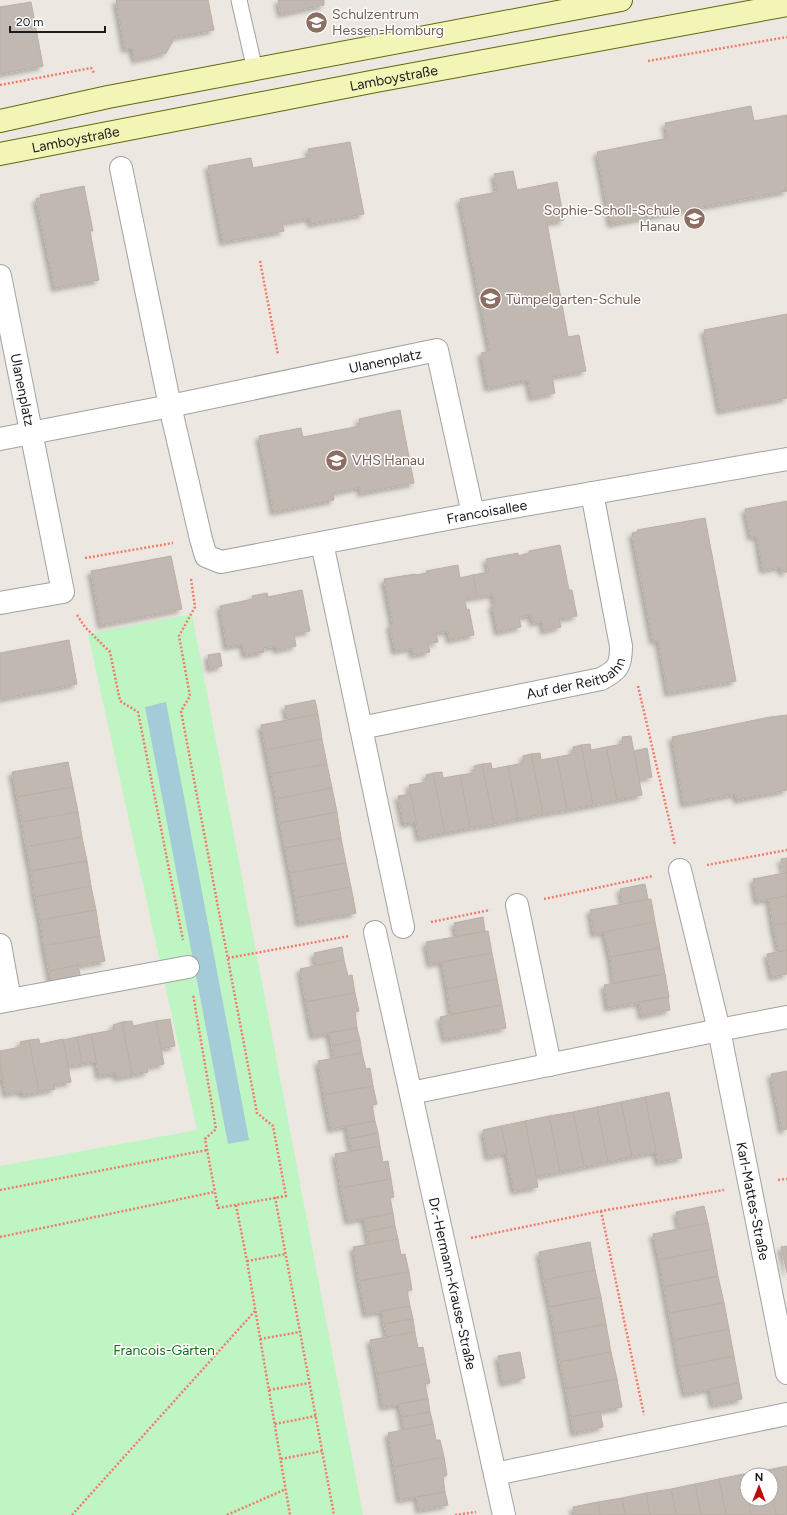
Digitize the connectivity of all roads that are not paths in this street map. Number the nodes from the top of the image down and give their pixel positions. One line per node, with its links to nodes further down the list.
1 (239, 0): 4 (lane)
2 (621, 0): 4 (main road)
3 (787, 5): 6 (main road, Lamboystraße)
4 (255, 70): 5 (main road)
5 (0, 121)
6 (0, 154)
7 (121, 168): 9 (street)
8 (0, 276): 10 (street, Ulanenplatz)
9 (170, 406): 10 (street, Ulanenplatz); 14 (street, Ulanenplatz); 15 (street, Francoisallee)
10 (32, 433): 11 (street, Ulanenplatz); 16 (street, Ulanenplatz)
11 (0, 439)
12 (787, 459): 13 (street, Francoisallee)
13 (592, 493): 14 (street, Francoisallee); 17 (street, Auf der Reitbahn)
14 (473, 514): 15 (street, Francoisallee)
15 (322, 543): 17 (street)
16 (0, 603)
17 (361, 728): 20 (street)
18 (680, 870): 26 (street)
19 (517, 905): 27 (street)
20 (403, 927)
21 (375, 932): 28 (street, Dr.-Hermann-Krause-Straße)
22 (0, 945): 24 (street)
23 (188, 967): 24 (street)
24 (5, 1001)
25 (787, 1017): 26 (street)
26 (720, 1030): 27 (street); 29 (street, Karl-Mattes-Straße)
27 (550, 1065): 28 (street)
28 (411, 1093): 31 (street, Dr.-Hermann-Krause-Straße)
29 (787, 1372)
30 (787, 1414): 31 (street)
31 (496, 1474): 32 (street, Dr.-Hermann-Krause-Straße)
32 (504, 1515)

